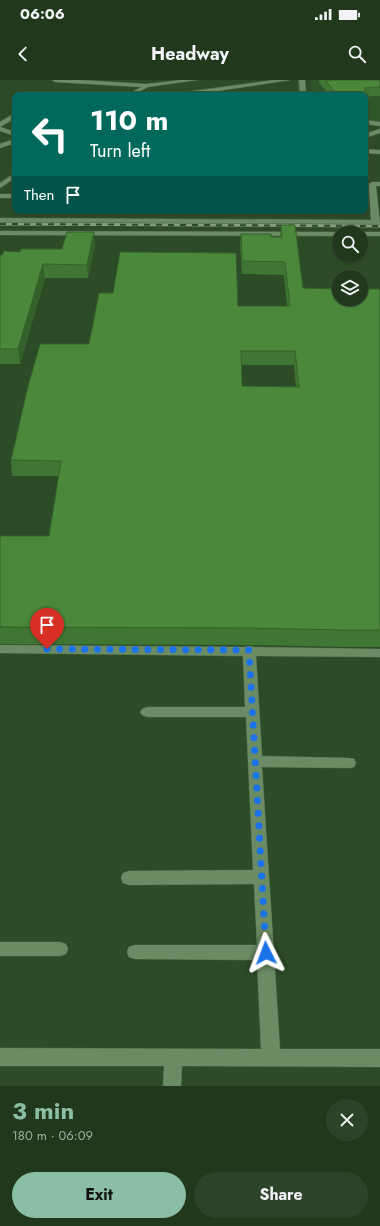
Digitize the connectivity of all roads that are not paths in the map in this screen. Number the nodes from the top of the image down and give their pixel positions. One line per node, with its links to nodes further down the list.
1 (55, 80): 5 (street)
2 (194, 80): 5 (street)
3 (287, 80): 7 (street)
4 (302, 80): 8 (street)
5 (147, 86): 6 (street)
6 (135, 92)
7 (201, 92)
8 (303, 92)
9 (12, 118): 12 (street)
10 (368, 122): 11 (street)
11 (380, 124)
12 (1, 129): 14 (street)
13 (380, 131): 15 (street)
14 (12, 133)
15 (368, 135)
16 (12, 142): 17 (street)
17 (0, 146)
18 (368, 151): 19 (street)
19 (380, 152)
20 (12, 177): 22 (street)
21 (380, 184): 30 (street)
22 (0, 186)
23 (0, 196): 24 (street)
24 (12, 196)
25 (136, 214): 28 (street)
26 (244, 214): 29 (street)
27 (0, 220): 28 (street)
28 (138, 221): 29 (street)
29 (243, 222): 30 (street)
30 (378, 222)
31 (0, 233): 32 (street)
32 (332, 234)
33 (368, 234): 34 (street)
34 (380, 234)
35 (0, 649): 36 (street)
36 (249, 650): 37 (street); 39 (street)
37 (380, 653)
38 (147, 712): 39 (street)
39 (252, 712): 40 (street)
40 (255, 761): 41 (street); 42 (street)
41 (349, 763)
42 (262, 877): 43 (street); 47 (street)
43 (129, 878)
44 (0, 949): 45 (street)
45 (60, 949)
46 (135, 952): 47 (street)
47 (266, 953): 50 (street)
48 (0, 1058): 49 (street)
49 (173, 1058): 50 (street); 52 (street)
50 (271, 1058): 51 (street)
51 (380, 1058)
52 (172, 1086)

